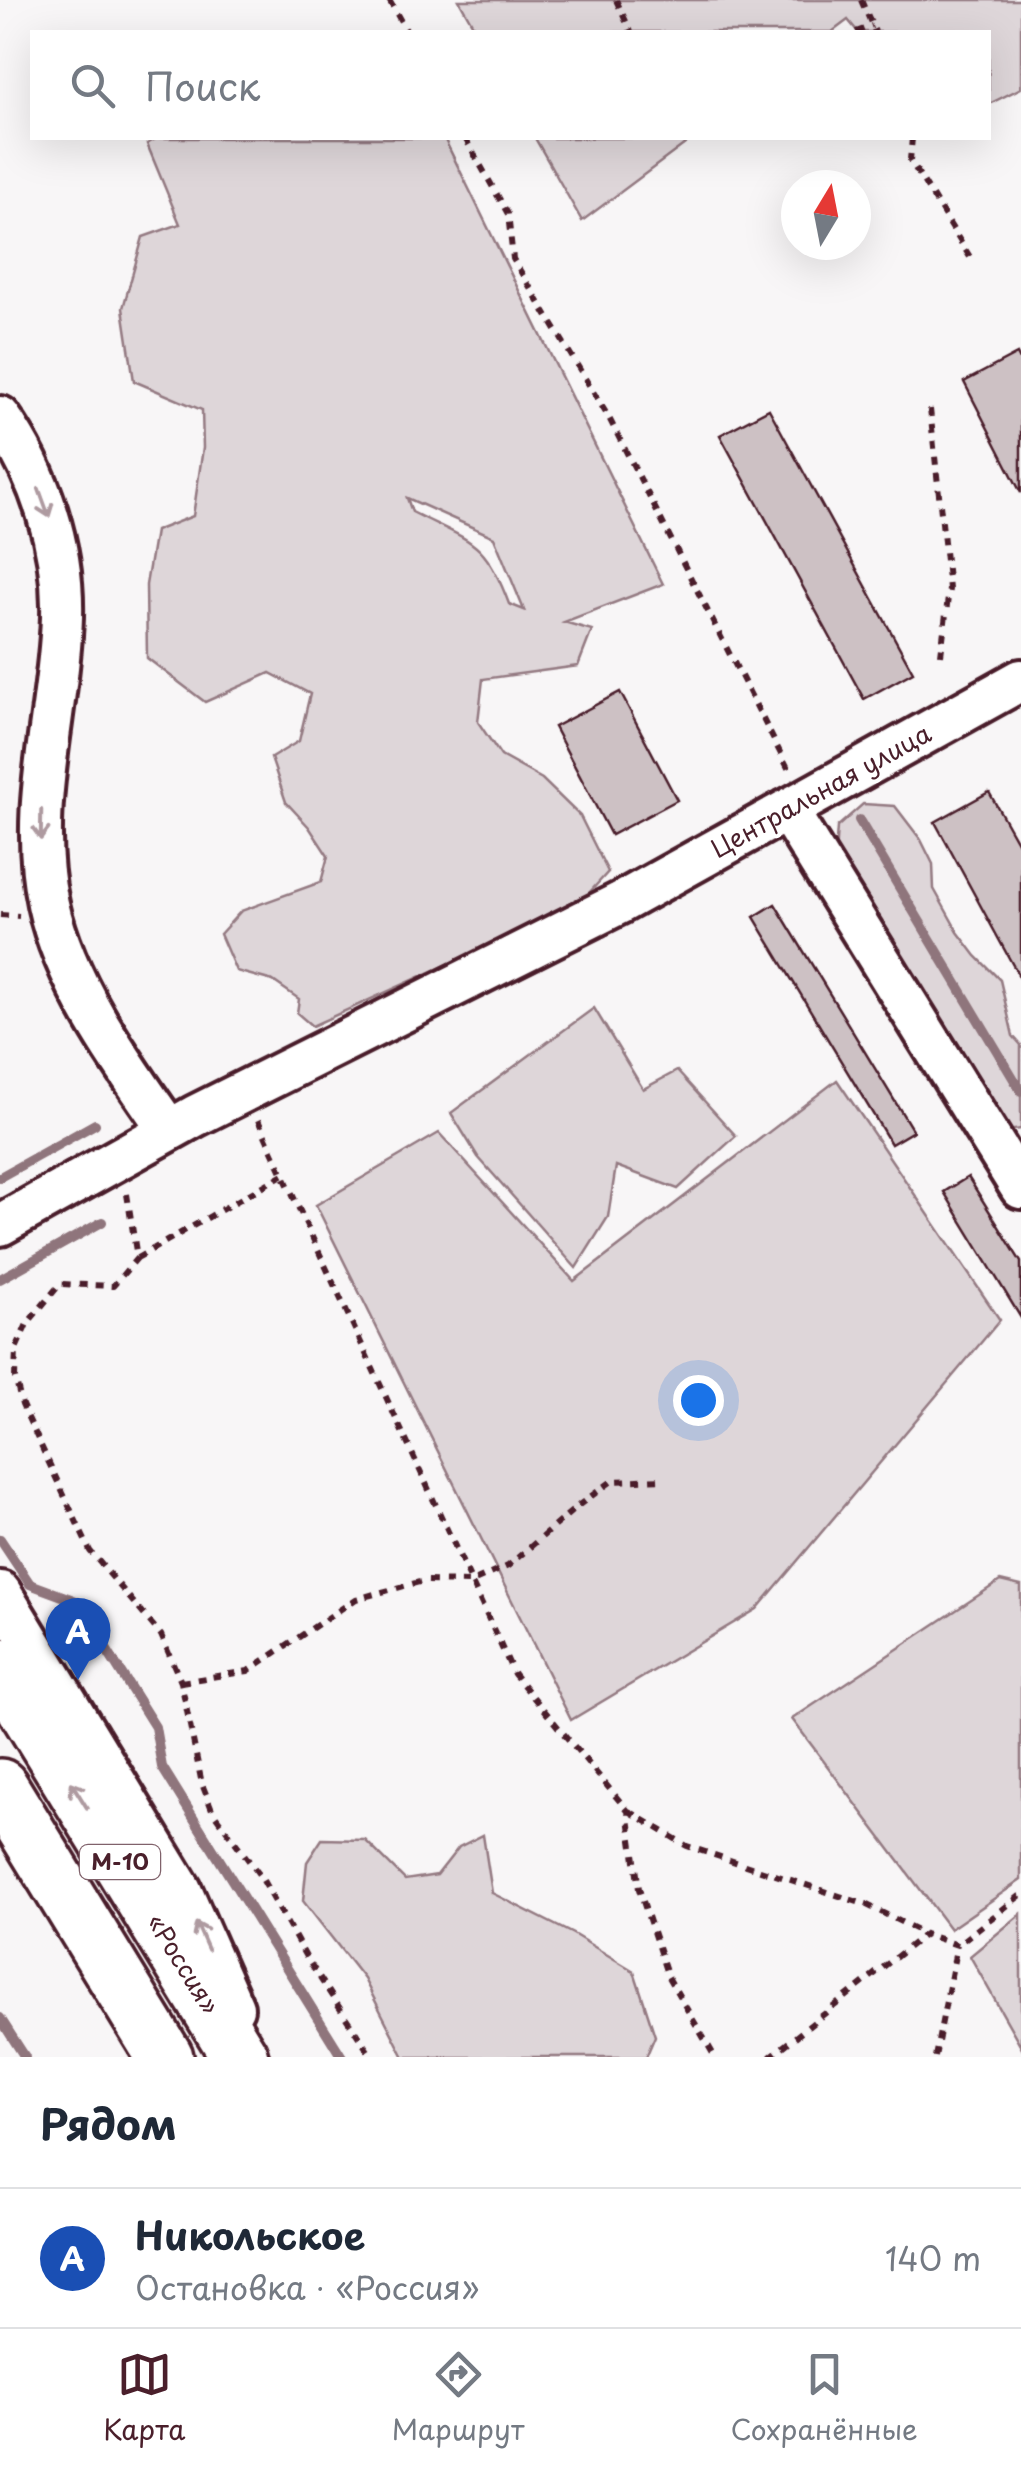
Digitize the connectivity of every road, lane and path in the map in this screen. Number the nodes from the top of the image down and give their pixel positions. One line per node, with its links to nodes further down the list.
1 (389, 0): 5 (path)
2 (616, 0): 6 (path)
3 (861, 0): 4 (path)
4 (873, 29)
5 (406, 30)
6 (630, 30)
7 (466, 140): 14 (path)
8 (912, 140): 9 (path)
9 (972, 262)
10 (930, 408): 12 (path)
11 (0, 417): 16 (street, one-way to 16)
12 (941, 656)
13 (1021, 680): 14 (street, Центральная улица)
14 (796, 805): 15 (street, Центральная улица); 19 (street)
15 (244, 1092): 16 (street, Центральная улица); 18 (path)
16 (169, 1130): 17 (street, Центральная улица)
17 (122, 1158): 20 (street, Центральная улица); 21 (path)
18 (284, 1174): 21 (path); 23 (path)
19 (1021, 1188)
20 (0, 1225)
21 (138, 1258): 26 (path)
22 (664, 1479): 23 (path)
23 (472, 1582): 26 (path); 28 (path)
24 (0, 1592): 34 (street, one-way to 24)
25 (0, 1666): 33 (highway, «Россия» / М-10, one-way to 25)
26 (181, 1682): 35 (path)
27 (0, 1787): 32 (highway, М-10)
28 (628, 1811): 30 (path); 36 (path)
29 (1021, 1894): 31 (path)
30 (925, 1934): 31 (path); 37 (path)
31 (958, 1945): 38 (path)
32 (164, 2057)
33 (240, 2057)
34 (255, 2057)
35 (372, 2057)
36 (715, 2057)
37 (770, 2057)
38 (935, 2057)

